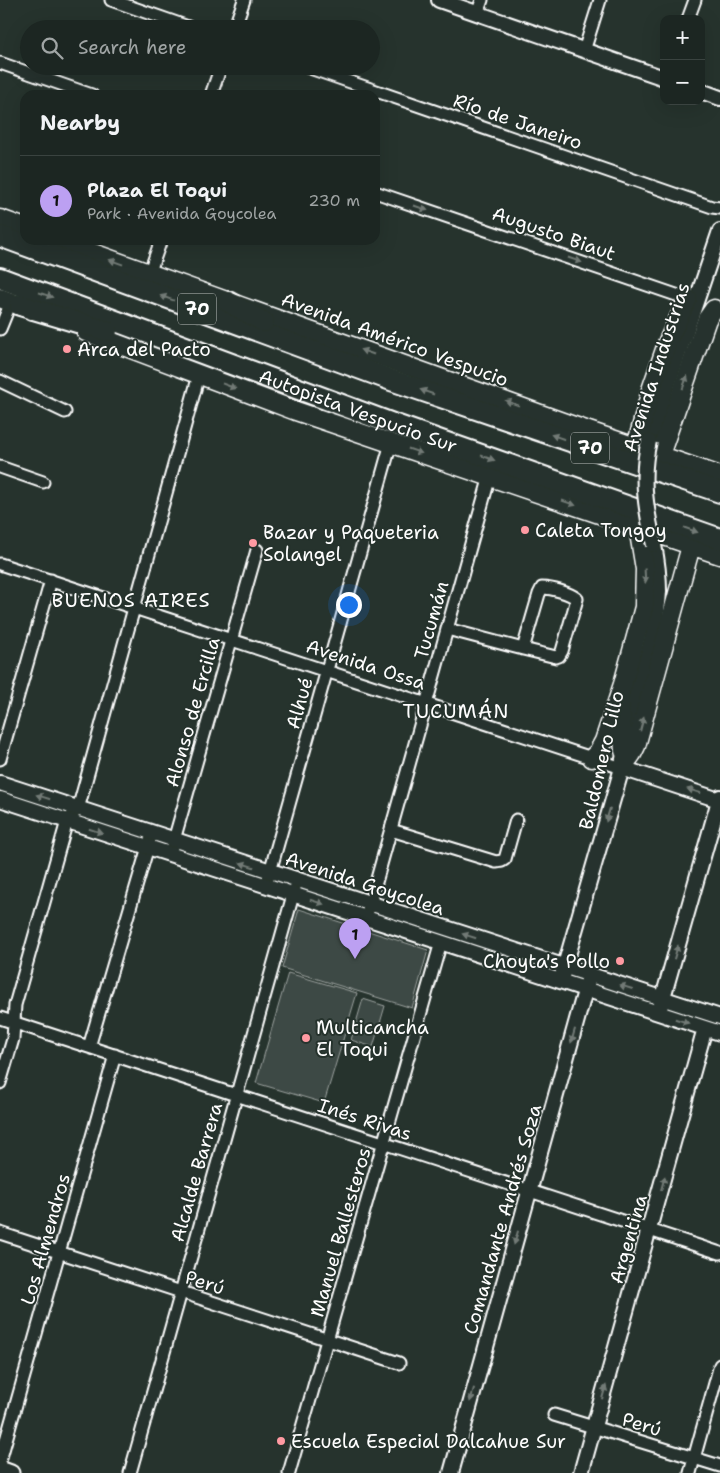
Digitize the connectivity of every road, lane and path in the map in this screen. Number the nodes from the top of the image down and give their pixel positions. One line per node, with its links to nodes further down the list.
1 (111, 0): 9 (street)
2 (244, 0): 10 (street)
3 (439, 0): 7 (street)
4 (482, 0): 7 (street)
5 (600, 0): 11 (street)
6 (695, 0): 8 (street)
7 (477, 14): 11 (street)
8 (689, 15)
9 (168, 20)
10 (237, 20)
11 (584, 51): 17 (street)
12 (0, 63): 13 (street)
13 (20, 70)
14 (34, 75): 18 (street)
15 (218, 75): 19 (street)
16 (330, 75): 20 (street, Río de Janeiro)
17 (660, 77)
18 (78, 90)
19 (213, 90)
20 (373, 90)
21 (380, 92): 25 (street, Río de Janeiro)
22 (705, 92): 23 (street)
23 (720, 98)
24 (380, 194): 37 (street, Augusto Biaut, one-way to 37)
25 (720, 208)
26 (0, 219): 27 (main road)
27 (20, 226)
28 (720, 231): 37 (street, Avenida Industrias)
29 (0, 236): 30 (highway, 70, one-way to 29)
30 (20, 243)
31 (24, 245): 44 (highway, 70, one-way to 31)
32 (71, 245): 34 (main road, Avenida Américo Vespucio, one-way to 32)
33 (159, 245): 34 (street)
34 (149, 274): 38 (main road, Avenida Américo Vespucio)
35 (0, 278): 41 (highway, Autopista Vespucio Sur / 70, one-way to 41)
36 (10, 301): 40 (street); 41 (highway); 42 (main road)
37 (692, 301): 39 (street, Augusto Biaut); 47 (main road)
38 (228, 302): 44 (highway); 47 (main road, Avenida Américo Vespucio, one-way to 38)
39 (717, 310): 48 (main road, one-way to 39)
40 (0, 329)
41 (249, 370): 55 (highway, Autopista Vespucio Sur / 70, one-way to 55)
42 (199, 375): 46 (main road, one-way to 46); 62 (street)
43 (0, 381): 45 (street)
44 (394, 381): 53 (highway, 70, one-way to 44)
45 (65, 412)
46 (391, 443): 50 (main road, one-way to 50); 66 (street, Alhué)
47 (642, 444): 48 (main road, Avenida Américo Vespucio); 56 (street, Avenida Industrias, bridge)
48 (660, 456): 51 (main road, Avenida Américo Vespucio)
49 (0, 467): 52 (street)
50 (490, 476): 54 (main road, one-way to 54); 63 (street, Tucumán)
51 (720, 476)
52 (42, 482)
53 (720, 492)
54 (638, 527): 57 (main road); 67 (main road, one-way to 67)
55 (720, 539)
56 (654, 545): 71 (street, Baldomero Lillo)
57 (691, 546): 59 (main road); 71 (main road, one-way to 57)
58 (257, 550): 64 (street, Alonso de Ercilla)
59 (720, 555)
60 (0, 564): 61 (street, Avenida Ossa)
61 (50, 580): 62 (street, Avenida Ossa); 70 (street)
62 (134, 608): 64 (street, Avenida Ossa); 75 (street)
63 (447, 629): 65 (street); 68 (street, Tucumán)
64 (231, 640): 66 (street, Avenida Ossa); 80 (street, Alonso de Ercilla)
65 (523, 650): 65 (street)
66 (326, 671): 68 (street, Avenida Ossa); 83 (street, Alhué)
67 (623, 684): 69 (main road); 71 (main road)
68 (426, 704): 69 (street, Avenida Ossa); 78 (street, Tucumán)
69 (592, 758): 71 (street, Avenida Ossa)
70 (0, 759)
71 (623, 760): 74 (street, Avenida Ossa, one-way to 71); 90 (street, Baldomero Lillo, one-way to 90)
72 (0, 783): 75 (street, Avenida Goycolea, one-way to 72)
73 (0, 799): 77 (street, Avenida Goycolea)
74 (720, 799): 94 (street, one-way to 74)
75 (78, 808): 77 (street); 79 (street, Avenida Goycolea)
76 (516, 820): 78 (street)
77 (67, 821): 81 (street, Avenida Goycolea, one-way to 81); 98 (street)
78 (391, 830): 87 (street, Tucumán)
79 (152, 833): 80 (street, Avenida Goycolea); 81 (street)
80 (174, 840): 82 (street, Alonso de Ercilla); 83 (street, Avenida Goycolea, one-way to 80)
81 (148, 847): 82 (street, Avenida Goycolea); 101 (street)
82 (170, 854): 85 (street, Avenida Goycolea)
83 (270, 872): 84 (street, Avenida Goycolea); 85 (street, Alhué)
84 (297, 881): 86 (street, Alcalde Barrera); 87 (street, Avenida Goycolea)
85 (266, 886): 86 (street, Avenida Goycolea)
86 (293, 894): 88 (street, Avenida Goycolea, one-way to 88); 104 (street, Alcalde Barrera)
87 (370, 904): 88 (street, Tucumán); 90 (street, Avenida Goycolea, one-way to 87)
88 (366, 918): 89 (street, Avenida Goycolea)
89 (441, 942): 92 (street, Avenida Goycolea); 105 (street, Manuel Ballesteros)
90 (565, 967): 91 (street, Avenida Goycolea); 92 (street, Baldomero Lillo)
91 (590, 975): 93 (street, Comandante Andrés Soza); 94 (street, Avenida Goycolea, one-way to 91)
92 (561, 981): 93 (street, Avenida Goycolea)
93 (586, 989): 95 (street, Avenida Goycolea); 106 (street, Comandante Andrés Soza, one-way to 106)
94 (663, 999): 95 (street); 96 (street, Avenida Goycolea)
95 (659, 1013): 99 (street, Avenida Goycolea, one-way to 99)
96 (714, 1016): 99 (street, Argentina)
97 (0, 1018): 98 (street, Inés Rivas)
98 (14, 1022): 101 (street, Inés Rivas); 103 (street)
99 (705, 1028): 100 (street, Avenida Goycolea); 107 (street, Argentina, one-way to 99)
100 (720, 1033)
101 (89, 1047): 102 (street, Inés Rivas)
102 (115, 1055): 104 (street, Inés Rivas); 109 (street, Los Almendros)
103 (0, 1083)
104 (236, 1095): 105 (street, Inés Rivas); 111 (street, Alcalde Barrera)
105 (384, 1143): 106 (street, Inés Rivas); 112 (street, Manuel Ballesteros)
106 (529, 1191): 107 (street, Inés Rivas); 124 (street, Comandante Andrés Soza, one-way to 124)
107 (650, 1230): 110 (street, Inés Rivas); 116 (street, Argentina, one-way to 107)
108 (0, 1233): 109 (street, Perú)
109 (59, 1252): 111 (street, Perú); 118 (street, Los Almendros)
110 (720, 1253)
111 (181, 1292): 112 (street, Perú); 122 (street, Alcalde Barrera)
112 (328, 1341): 113 (street, Perú); 123 (street, Manuel Ballesteros)
113 (399, 1363)
114 (720, 1365): 117 (street)
115 (554, 1415): 116 (street, Perú)
116 (594, 1427): 117 (street, Perú); 125 (street, Argentina)
117 (694, 1458): 119 (street, Perú); 126 (street)
118 (0, 1461)
119 (720, 1466)
120 (0, 1469): 121 (main road)
121 (11, 1473)
122 (130, 1473)
123 (289, 1473)
124 (450, 1473)
125 (581, 1473)
126 (690, 1473)

